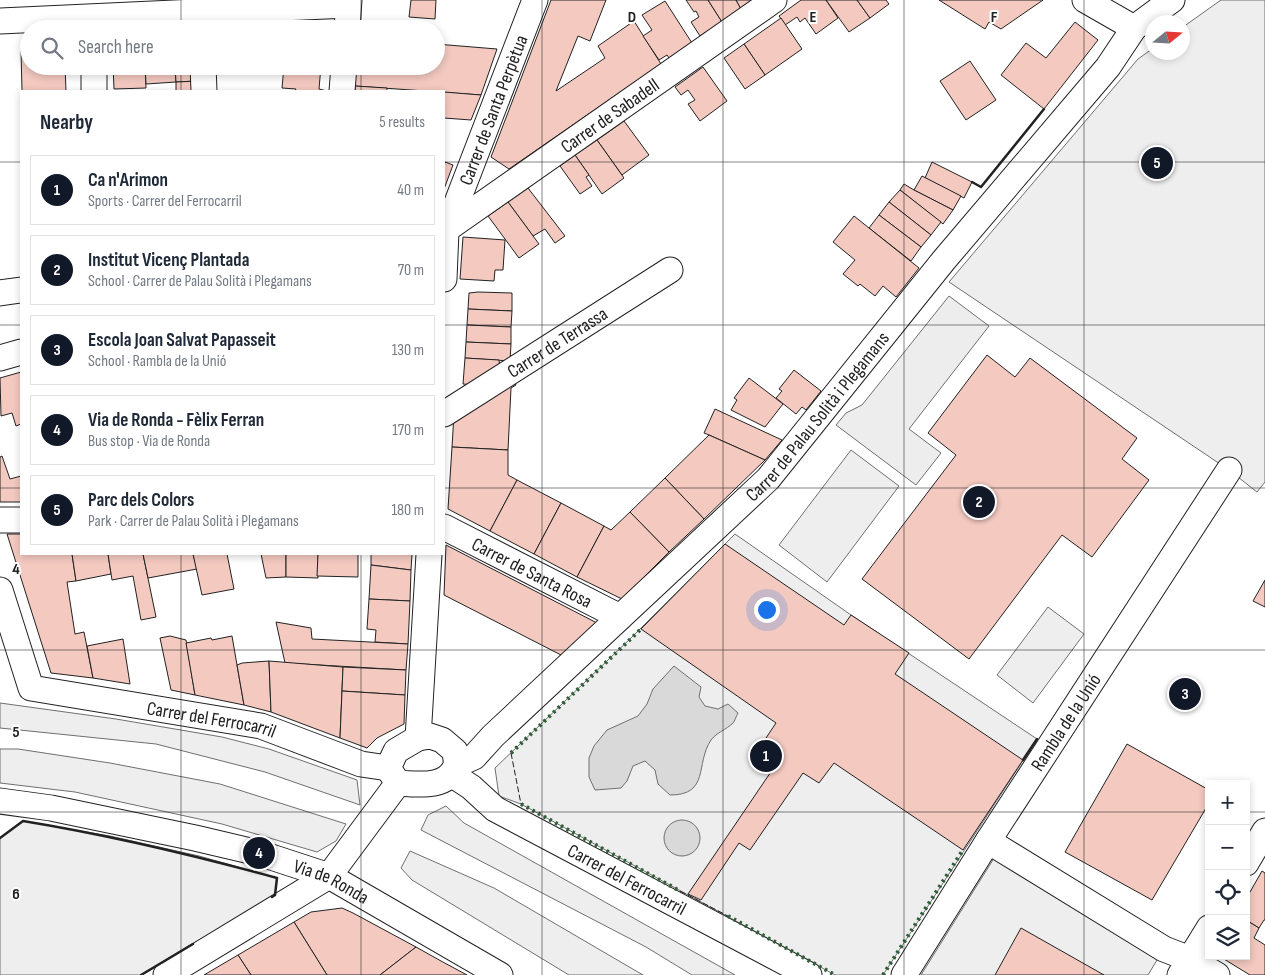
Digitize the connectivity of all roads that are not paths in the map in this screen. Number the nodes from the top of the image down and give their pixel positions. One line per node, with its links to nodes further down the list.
1 (535, 0): 16 (street, Carrer de Santa Perpètua)
2 (774, 0): 16 (street, Carrer de Sabadell)
3 (1085, 0): 9 (street)
4 (1172, 0): 9 (street, Carrer de Palau Solità i Plegamans)
5 (348, 11): 6 (street)
6 (202, 13): 7 (street)
7 (92, 15): 8 (street)
8 (0, 21)
9 (1134, 28): 29 (street, Carrer de Palau Solità i Plegamans)
10 (94, 75): 13 (street)
11 (203, 75): 14 (street)
12 (343, 75): 15 (street)
13 (94, 90)
14 (204, 90)
15 (342, 90)
16 (445, 231)
17 (670, 270): 22 (street, Carrer de Terrassa)
18 (20, 290): 19 (street)
19 (0, 293)
20 (20, 352): 21 (street)
21 (0, 358)
22 (445, 413)
23 (1229, 470): 35 (street, Rambla de la Unió)
24 (0, 520): 25 (street)
25 (20, 520)
26 (445, 528): 29 (street, Carrer de Santa Rosa)
27 (428, 555): 30 (street)
28 (0, 590): 32 (street, Carrer del Ferrocarril)
29 (620, 617): 31 (street, Carrer de Palau Solità i Plegamans)
30 (418, 738): 31 (street); 32 (street)
31 (454, 769): 32 (street); 42 (street, Carrer del Ferrocarril)
32 (393, 775): 37 (street)
33 (0, 801): 37 (street, Via de Ronda)
34 (1265, 831): 36 (street)
35 (988, 841): 39 (street); 43 (street, Rambla de la Unió)
36 (1250, 856)
37 (329, 876): 40 (street); 41 (street, Via de Ronda)
38 (1205, 934): 39 (street)
39 (1185, 967): 44 (street)
40 (166, 975)
41 (500, 975)
42 (809, 975)
43 (904, 975)
44 (1217, 975)

